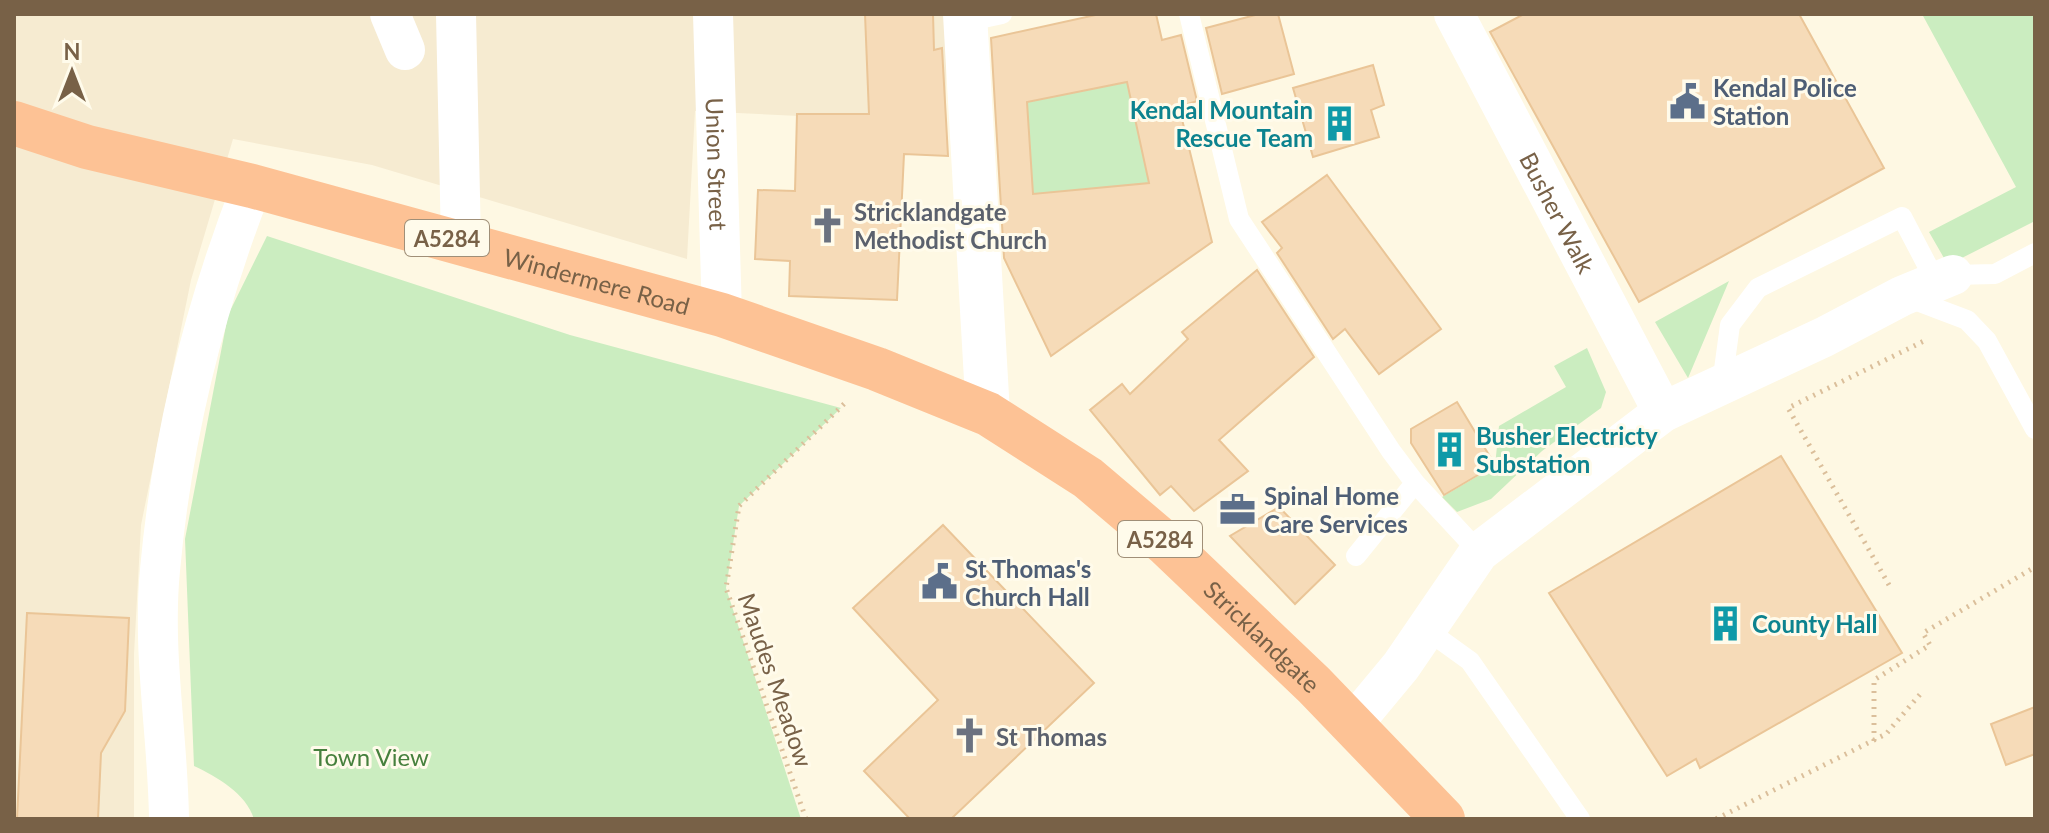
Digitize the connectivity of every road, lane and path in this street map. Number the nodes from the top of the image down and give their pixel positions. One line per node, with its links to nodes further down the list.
1 (390, 14): 7 (street)
2 (456, 14): 10 (street)
3 (713, 14): 13 (street, Union Street)
4 (1189, 14): 20 (lane)
5 (1454, 14): 17 (street, Busher Walk)
6 (977, 17): 18 (street)
7 (405, 50)
8 (14, 123): 9 (highway, Windermere Road / A5284)
9 (252, 186): 10 (highway, Windermere Road / A5284); 29 (street)
10 (461, 242): 13 (highway, Windermere Road / A5284)
11 (2035, 253): 12 (lane)
12 (1930, 284): 14 (lane); 16 (street); 16 (lane)
13 (722, 315): 15 (highway, Windermere Road / A5284)
14 (1967, 320): 19 (lane); 24 (path)
15 (877, 369): 18 (highway, Windermere Road / A5284); 30 (path, Maudes Meadow)
16 (1722, 384): 17 (street)
17 (1663, 412): 21 (street)
18 (988, 414): 27 (highway, Stricklandgate / A5284)
19 (2035, 429)
20 (1415, 483): 21 (lane); 22 (lane)
21 (1479, 552): 25 (street)
22 (1356, 556)
23 (2035, 567): 28 (path)
24 (1889, 585)
25 (1427, 630): 27 (street); 32 (lane)
26 (1922, 692): 28 (path)
27 (1352, 725): 31 (highway, Stricklandgate / A5284)
28 (1874, 741): 33 (path)
29 (169, 819)
30 (806, 819)
31 (1443, 819)
32 (1580, 819)
33 (1716, 819)

